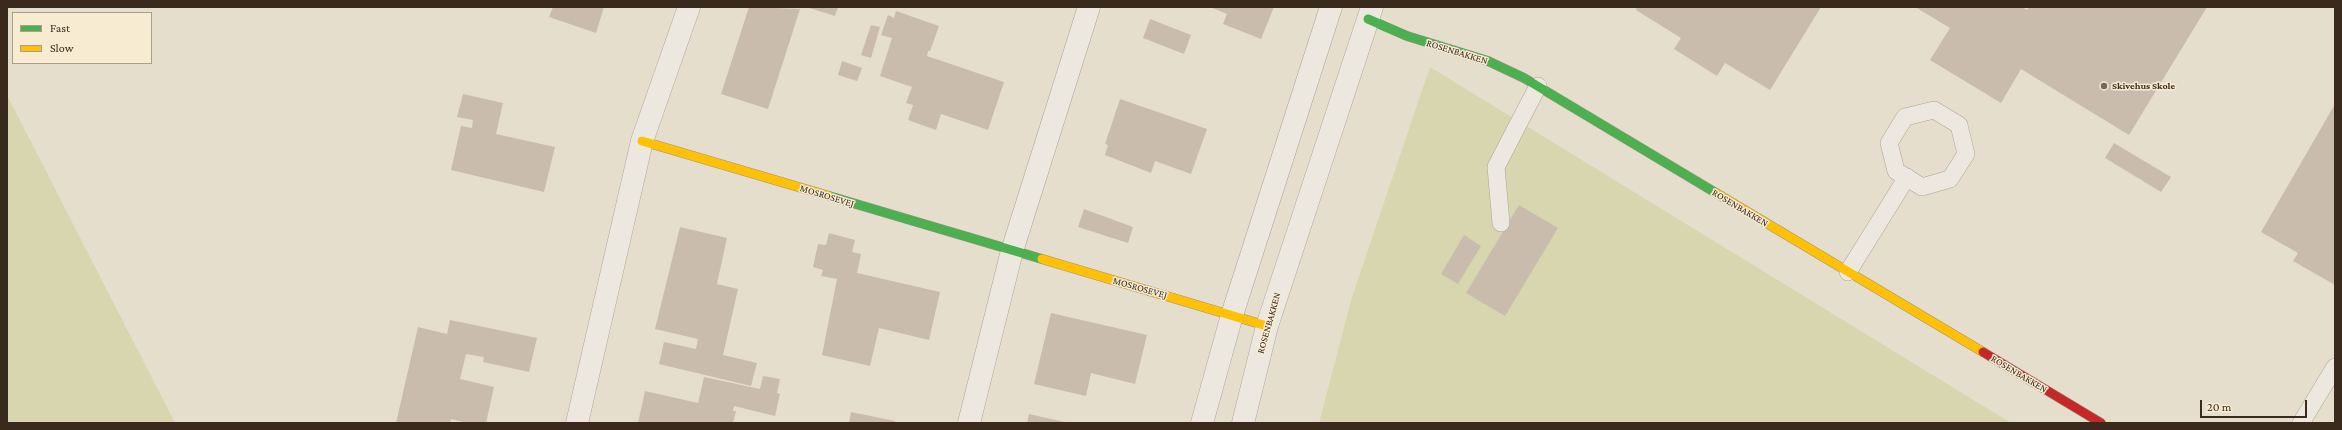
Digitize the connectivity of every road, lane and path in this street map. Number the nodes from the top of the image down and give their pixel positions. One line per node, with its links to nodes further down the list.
1 (689, 7): 6 (street)
2 (1088, 7): 9 (street)
3 (1331, 7): 11 (street)
4 (1370, 13): 5 (street, ROSENBAKKEN); 12 (street, ROSENBAKKEN)
5 (1538, 86): 8 (lane); 10 (street, ROSENBAKKEN)
6 (642, 141): 9 (street, MOSROSEVEJ); 14 (street)
7 (1907, 178): 7 (lane); 10 (lane)
8 (1501, 223)
9 (1012, 251): 11 (street, MOSROSEVEJ); 15 (street)
10 (1848, 272): 18 (street, ROSENBAKKEN)
11 (1232, 315): 12 (street, MOSROSEVEJ); 16 (street)
12 (1267, 326): 17 (street, ROSENBAKKEN)
13 (2335, 367): 19 (lane)
14 (577, 423)
15 (969, 423)
16 (1202, 423)
17 (1243, 423)
18 (2101, 423)
19 (2301, 423)

